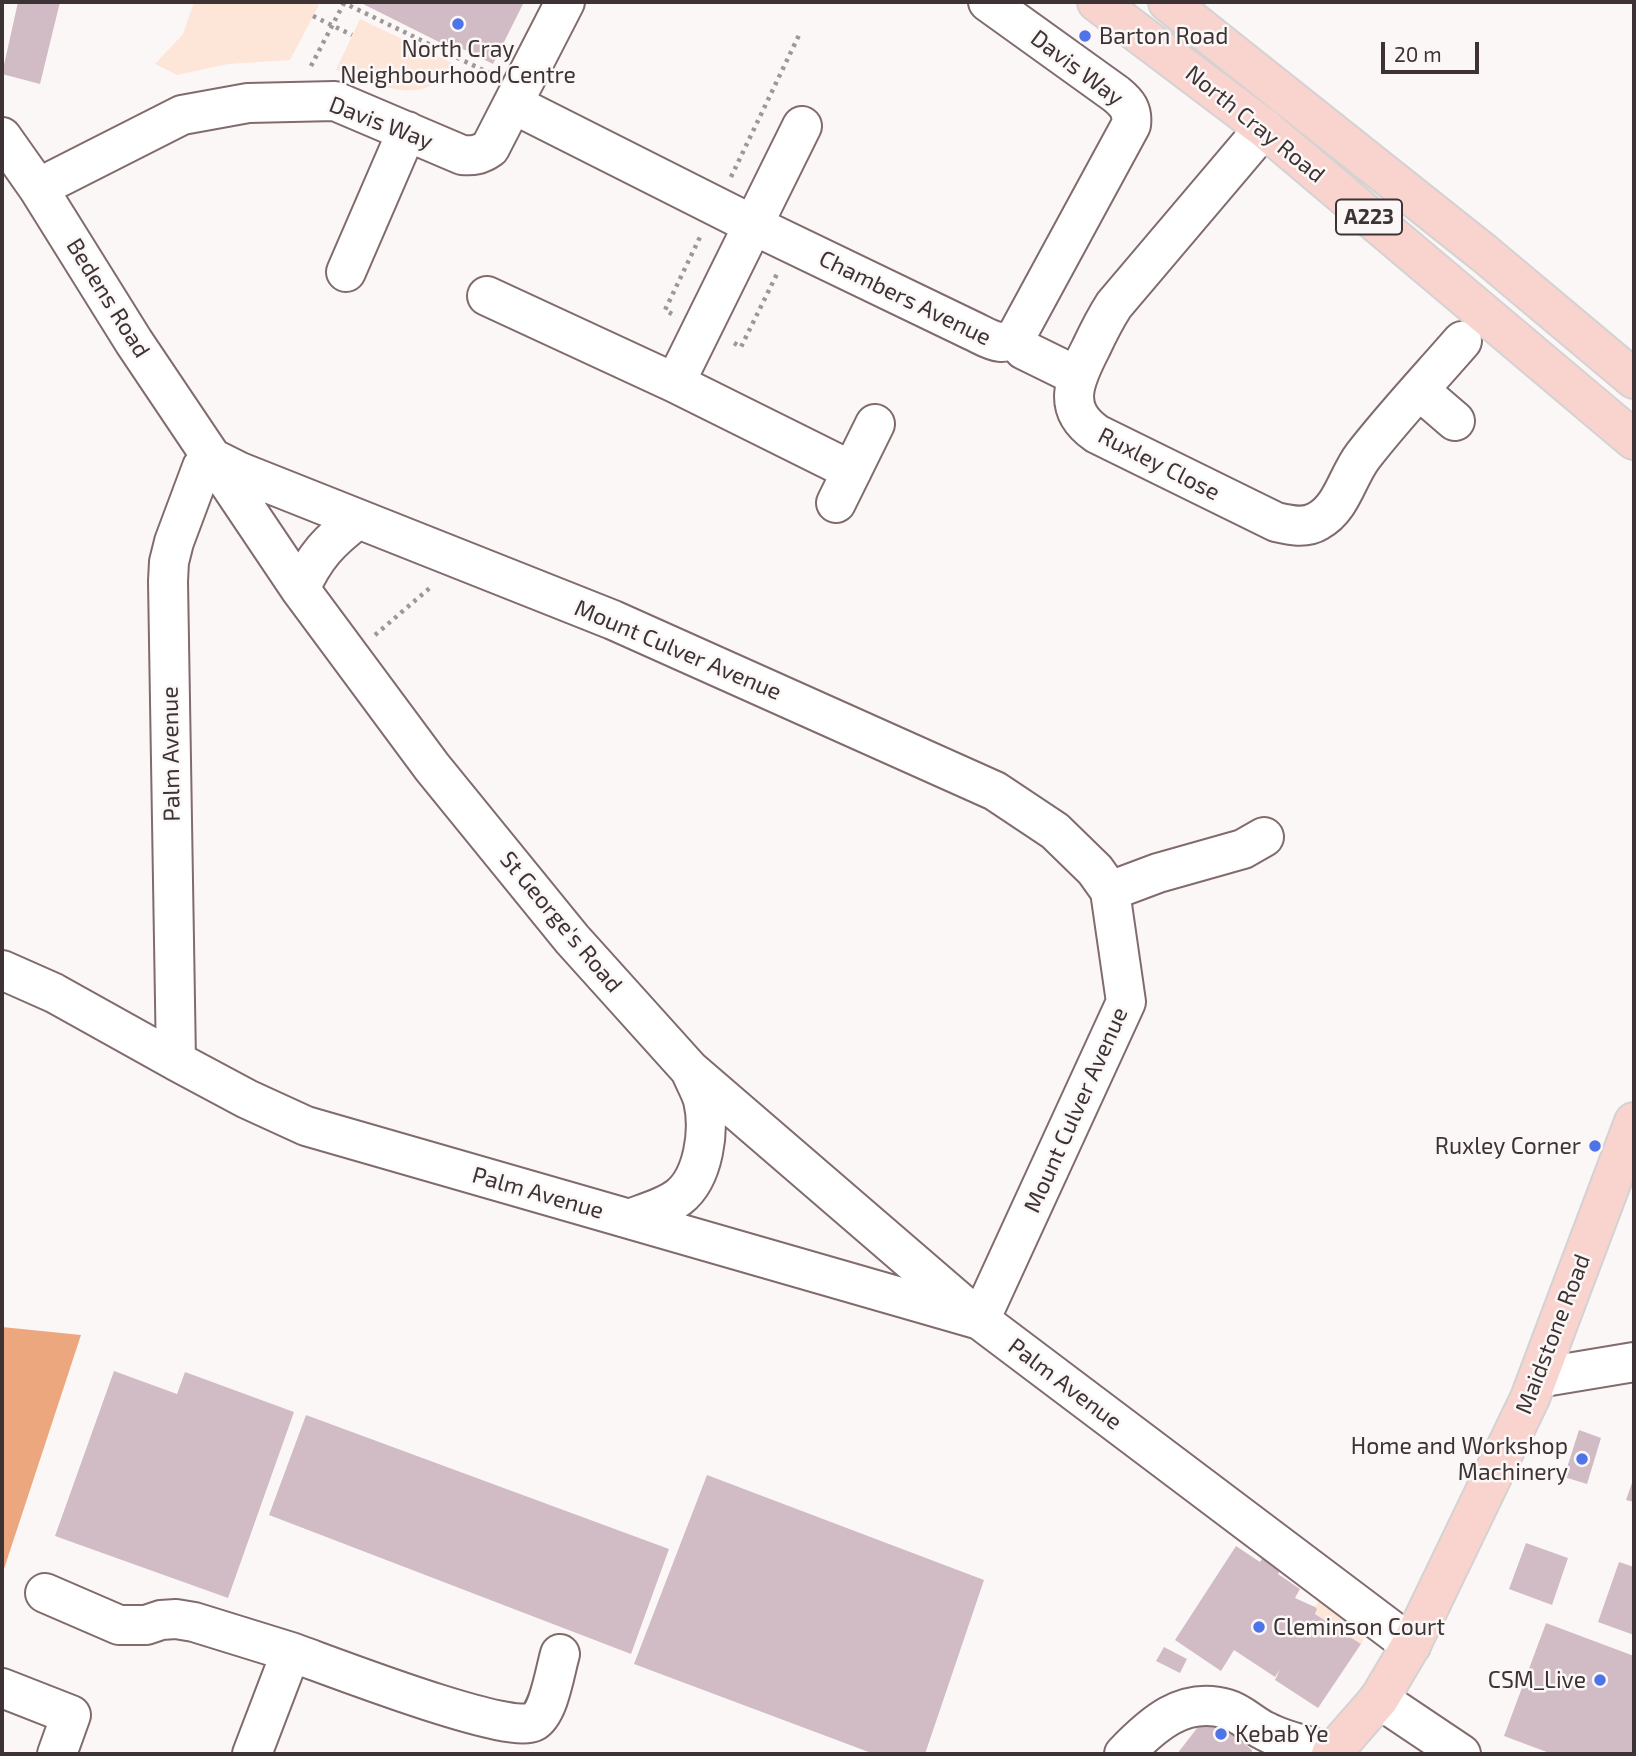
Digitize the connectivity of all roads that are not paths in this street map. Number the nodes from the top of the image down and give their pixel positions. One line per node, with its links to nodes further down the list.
1 (565, 2): 5 (street, Davis Way)
2 (988, 2): 6 (street, Davis Way)
3 (1097, 2): 8 (main road, North Cray Road / A223)
4 (1168, 2): 18 (main road, North Cray Road / A223)
5 (513, 104): 9 (street, Davis Way); 12 (street, Chambers Avenue)
6 (1130, 110): 15 (street, Chambers Avenue)
7 (802, 126): 12 (street)
8 (1264, 128): 17 (street, Ruxley Close); 23 (main road, North Cray Road / A223)
9 (407, 131): 11 (street, Davis Way); 13 (street)
10 (2, 137): 11 (street, Bedens Road)
11 (38, 188): 24 (street, Bedens Road)
12 (753, 225): 15 (street, Chambers Avenue); 19 (street)
13 (345, 272)
14 (487, 296): 19 (street)
15 (1014, 339): 17 (street)
16 (1462, 341): 20 (street, Ruxley Close)
17 (1077, 376): 20 (street, Ruxley Close)
18 (1634, 379)
19 (675, 383): 22 (street)
20 (1419, 390): 21 (street)
21 (1455, 421)
22 (875, 424)
23 (1634, 440)
24 (214, 459): 25 (street, Mount Culver Avenue); 26 (street, St George's Road); 30 (street, Palm Avenue)
25 (358, 519): 26 (street); 28 (street, Mount Culver Avenue)
26 (300, 589): 31 (street, St George's Road)
27 (1264, 836): 28 (street)
28 (1110, 891): 34 (street, Mount Culver Avenue)
29 (2, 970): 30 (street)
30 (176, 1061): 33 (street, Palm Avenue)
31 (690, 1070): 33 (street); 34 (street, St George's Road)
32 (1634, 1122): 35 (main road, Maidstone Road)
33 (629, 1219): 34 (street, Palm Avenue)
34 (980, 1320): 39 (street, Palm Avenue)
35 (1555, 1334): 36 (street); 37 (main road, Maidstone Road)
36 (1625, 1364): 37 (street)
37 (1538, 1378): 39 (main road, Maidstone Road)
38 (46, 1593): 40 (street)
39 (1411, 1645): 43 (main road, Maidstone Road)
40 (291, 1652): 41 (street); 45 (street)
41 (560, 1654)
42 (2, 1688): 44 (street)
43 (1379, 1699): 47 (main road, Maidstone Road); 48 (street)
44 (57, 1754)
45 (252, 1754)
46 (1124, 1754): 47 (street)
47 (1332, 1754)
48 (1461, 1754)

